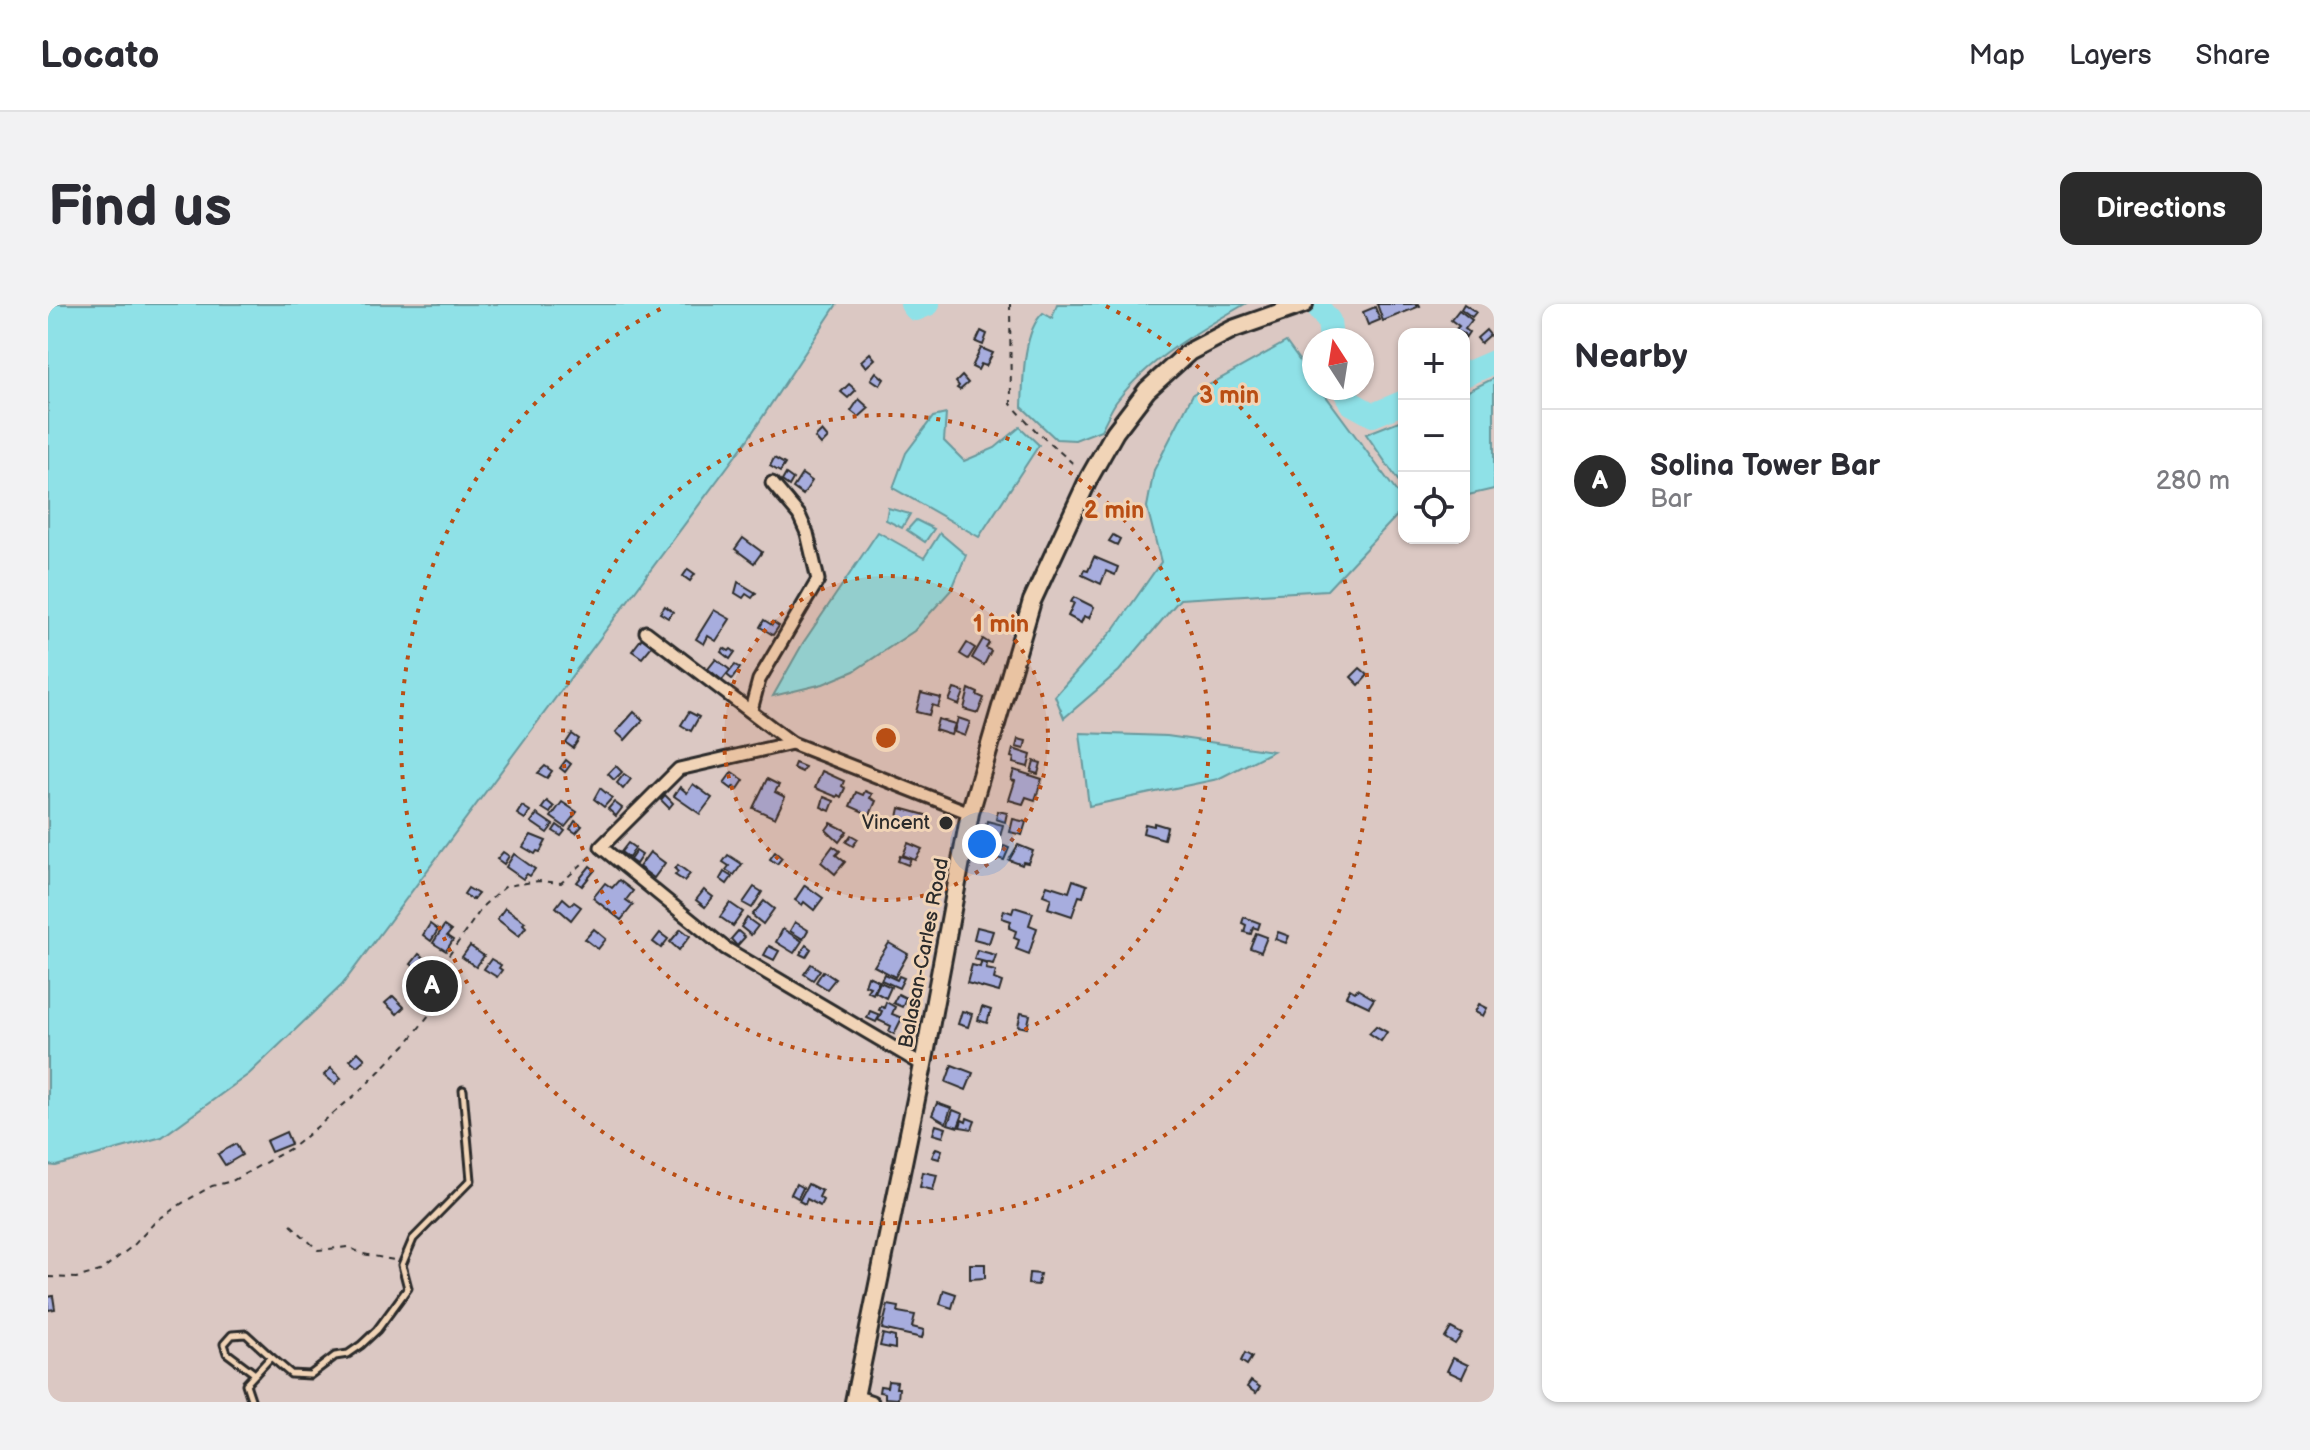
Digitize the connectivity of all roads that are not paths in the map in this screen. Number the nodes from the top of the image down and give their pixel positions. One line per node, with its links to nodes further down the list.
1 (1302, 305): 6 (main road, Balasan-Carles Road)
2 (772, 483): 4 (street)
3 (646, 632): 4 (street)
4 (751, 710): 5 (street)
5 (792, 743): 6 (street); 7 (street)
6 (970, 813): 7 (main road, Balasan-Carles Road)
7 (923, 1065): 11 (main road, Balasan-Carles Road)
8 (463, 1090): 9 (lane)
9 (271, 1357): 10 (lane); 10 (lane)
10 (255, 1374): 12 (lane)
11 (854, 1399): 13 (street)
12 (252, 1402)
13 (872, 1402)

